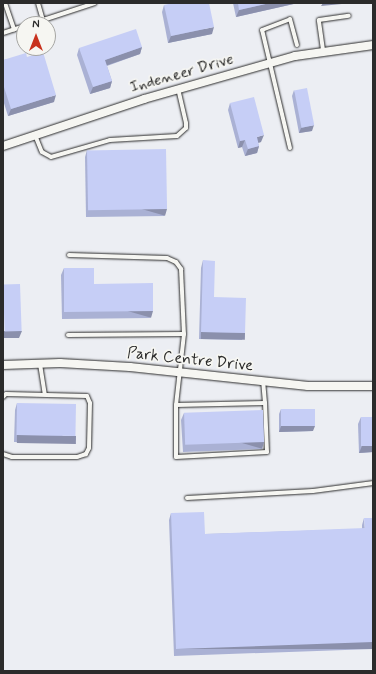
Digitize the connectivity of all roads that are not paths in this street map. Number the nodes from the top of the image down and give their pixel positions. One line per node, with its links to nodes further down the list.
1 (5, 3): 7 (lane)
2 (38, 3): 4 (lane)
3 (95, 3): 5 (lane)
4 (42, 16)
5 (55, 16)
6 (349, 16): 11 (lane)
7 (14, 29): 8 (lane)
8 (3, 33)
9 (297, 44): 12 (lane)
10 (373, 45): 11 (street, Indeneer Drive)
11 (323, 50): 12 (street, Indeneer Drive)
12 (270, 63): 13 (street, Indeneer Drive); 16 (lane)
13 (178, 89): 14 (street, Indeneer Drive); 14 (lane)
14 (35, 135): 15 (street, Indeneer Drive)
15 (3, 146)
16 (290, 148)
17 (69, 255): 18 (lane)
18 (184, 334): 19 (lane); 22 (lane)
19 (68, 335)
20 (40, 364): 21 (street, Park Centre Drive); 22 (street, Park Centre Drive); 25 (lane)
21 (3, 365)
22 (178, 373): 23 (street, Park Centre Drive); 28 (lane)
23 (263, 381): 24 (street, Park Centre Drive); 27 (lane)
24 (373, 386)
25 (44, 394): 26 (lane); 29 (lane)
26 (3, 397)
27 (265, 403): 28 (lane); 28 (lane)
28 (176, 405)
29 (3, 454)
30 (373, 483): 31 (lane)
31 (187, 498)

